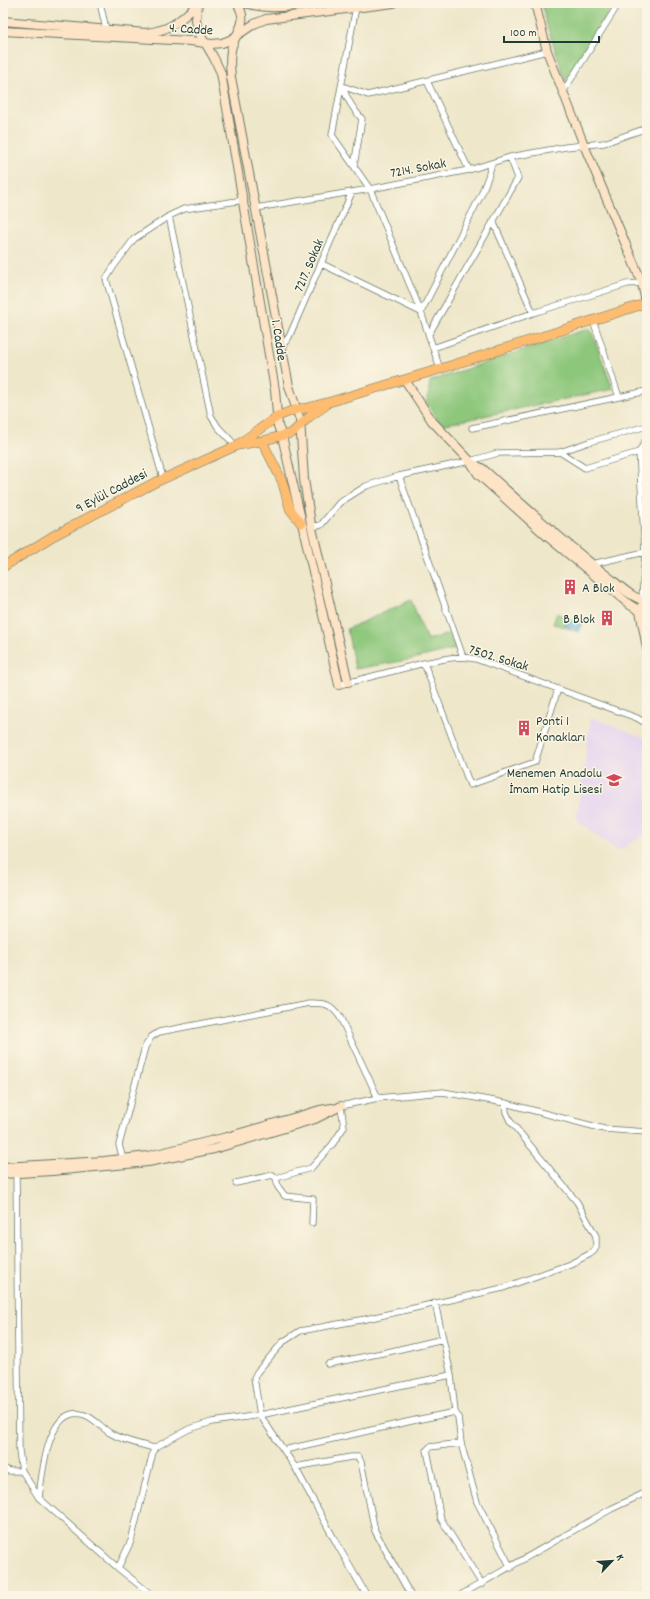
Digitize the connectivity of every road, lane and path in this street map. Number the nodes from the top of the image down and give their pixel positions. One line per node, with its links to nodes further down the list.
1 (100, 3): 11 (street)
2 (198, 3): 11 (street, 4. Cadde); 14 (street, 1. Cadde)
3 (236, 3): 13 (street, 1. Cadde)
4 (245, 3): 5 (street)
5 (314, 3)
6 (394, 3): 9 (street, 4. Cadde)
7 (535, 3): 15 (street)
8 (619, 3): 18 (street)
9 (351, 6): 13 (street, 4. Cadde); 17 (street)
10 (3, 21): 11 (street, 4. Cadde)
11 (106, 29)
12 (3, 31): 14 (street, 4. Cadde)
13 (236, 35): 14 (street, 4. Cadde); 28 (street, 1. Cadde)
14 (204, 42): 27 (street, 1. Cadde)
15 (547, 51): 16 (street); 18 (street)
16 (427, 80): 17 (street); 24 (street)
17 (342, 86): 23 (street); 23 (street)
18 (563, 92): 20 (street)
19 (647, 128): 20 (street, 7214. Sokak)
20 (584, 145): 21 (street, 7214. Sokak); 32 (street)
21 (510, 157): 22 (street, 7214. Sokak); 30 (street)
22 (492, 163): 24 (street, 7214. Sokak); 34 (street)
23 (354, 166): 25 (street)
24 (469, 170): 25 (street, 7214. Sokak)
25 (370, 188): 26 (street, 7214. Sokak); 34 (street)
26 (352, 192): 28 (street, 7214. Sokak); 31 (street, 7217. Sokak)
27 (244, 200): 29 (street); 46 (street, 1. Cadde)
28 (256, 208): 38 (street, 1. Cadde)
29 (169, 216): 53 (street); 58 (street)
30 (493, 221): 35 (street); 37 (street)
31 (322, 264): 34 (street); 38 (street, 7217. Sokak)
32 (645, 281): 33 (street); 35 (street)
33 (647, 303): 36 (main road, 9 Eylül Caddesi)
34 (421, 312): 37 (street)
35 (533, 313): 39 (street)
36 (593, 320): 40 (main road, 9 Eylül Caddesi); 43 (street)
37 (429, 334): 39 (street)
38 (282, 346): 45 (street, 1. Cadde)
39 (433, 348): 40 (street)
40 (440, 369): 41 (main road, 9 Eylül Caddesi)
41 (405, 380): 44 (main road, 9 Eylül Caddesi); 56 (street)
42 (647, 391): 43 (street)
43 (619, 396): 49 (street)
44 (333, 401): 45 (main road, 9 Eylül Caddesi); 48 (main road, 9 Eylül Caddesi)
45 (297, 409): 46 (main road, 9 Eylül Caddesi); 48 (street, 1. Cadde)
46 (278, 416): 50 (street, 1. Cadde); 53 (main road, 9 Eylül Caddesi)
47 (647, 426): 54 (street)
48 (300, 427): 50 (main road, 9 Eylül Caddesi); 59 (street, 1. Cadde)
49 (472, 428)
50 (282, 436): 52 (main road, 9 Eylül Caddesi); 59 (street, 1. Cadde)
51 (647, 438): 55 (street)
52 (262, 441): 53 (main road, 9 Eylül Caddesi); 59 (main road)
53 (236, 446): 58 (main road, 9 Eylül Caddesi)
54 (560, 452): 55 (street); 56 (street)
55 (639, 452): 60 (street)
56 (470, 461): 57 (street); 61 (street); 64 (street)
57 (399, 476): 59 (street); 66 (street)
58 (163, 478): 62 (main road, 9 Eylül Caddesi)
59 (306, 523): 68 (street, 1. Cadde); 69 (street, 1. Cadde)
60 (645, 552): 61 (street); 63 (street)
61 (592, 564): 63 (street)
62 (3, 567)
63 (644, 601): 64 (street)
64 (643, 611): 65 (street)
65 (647, 648)
66 (463, 657): 67 (street, 7502. Sokak); 70 (street, 7502. Sokak)
67 (424, 663): 68 (street, 7502. Sokak); 70 (street)
68 (348, 682): 69 (street, 7502. Sokak)
69 (339, 685)
70 (558, 689): 71 (street, 7502. Sokak)
71 (647, 724)
72 (378, 1098): 73 (street); 74 (street); 76 (street)
73 (505, 1103): 75 (street); 83 (street)
74 (341, 1106): 76 (street); 78 (street); 80 (street)
75 (647, 1132)
76 (123, 1159): 78 (street)
77 (3, 1168): 78 (street)
78 (16, 1170): 79 (street); 94 (street)
79 (3, 1174)
80 (276, 1178): 81 (street); 82 (street)
81 (236, 1183)
82 (312, 1223)
83 (435, 1303): 84 (street); 88 (street)
84 (443, 1339): 85 (street); 86 (street)
85 (328, 1364)
86 (451, 1375): 87 (street); 88 (street)
87 (455, 1412): 89 (street); 91 (street)
88 (260, 1415): 90 (street); 91 (street)
89 (461, 1443): 98 (street); 99 (street)
90 (154, 1448): 96 (street); 97 (street)
91 (284, 1450): 92 (street)
92 (295, 1467): 101 (street); 102 (street)
93 (3, 1468): 94 (street)
94 (22, 1471): 96 (street)
95 (647, 1492): 98 (street)
96 (39, 1498): 97 (street)
97 (118, 1568): 100 (street)
98 (511, 1568): 99 (street)
99 (482, 1584): 103 (street)
100 (153, 1596)
101 (367, 1596)
102 (411, 1596)
103 (459, 1596)

